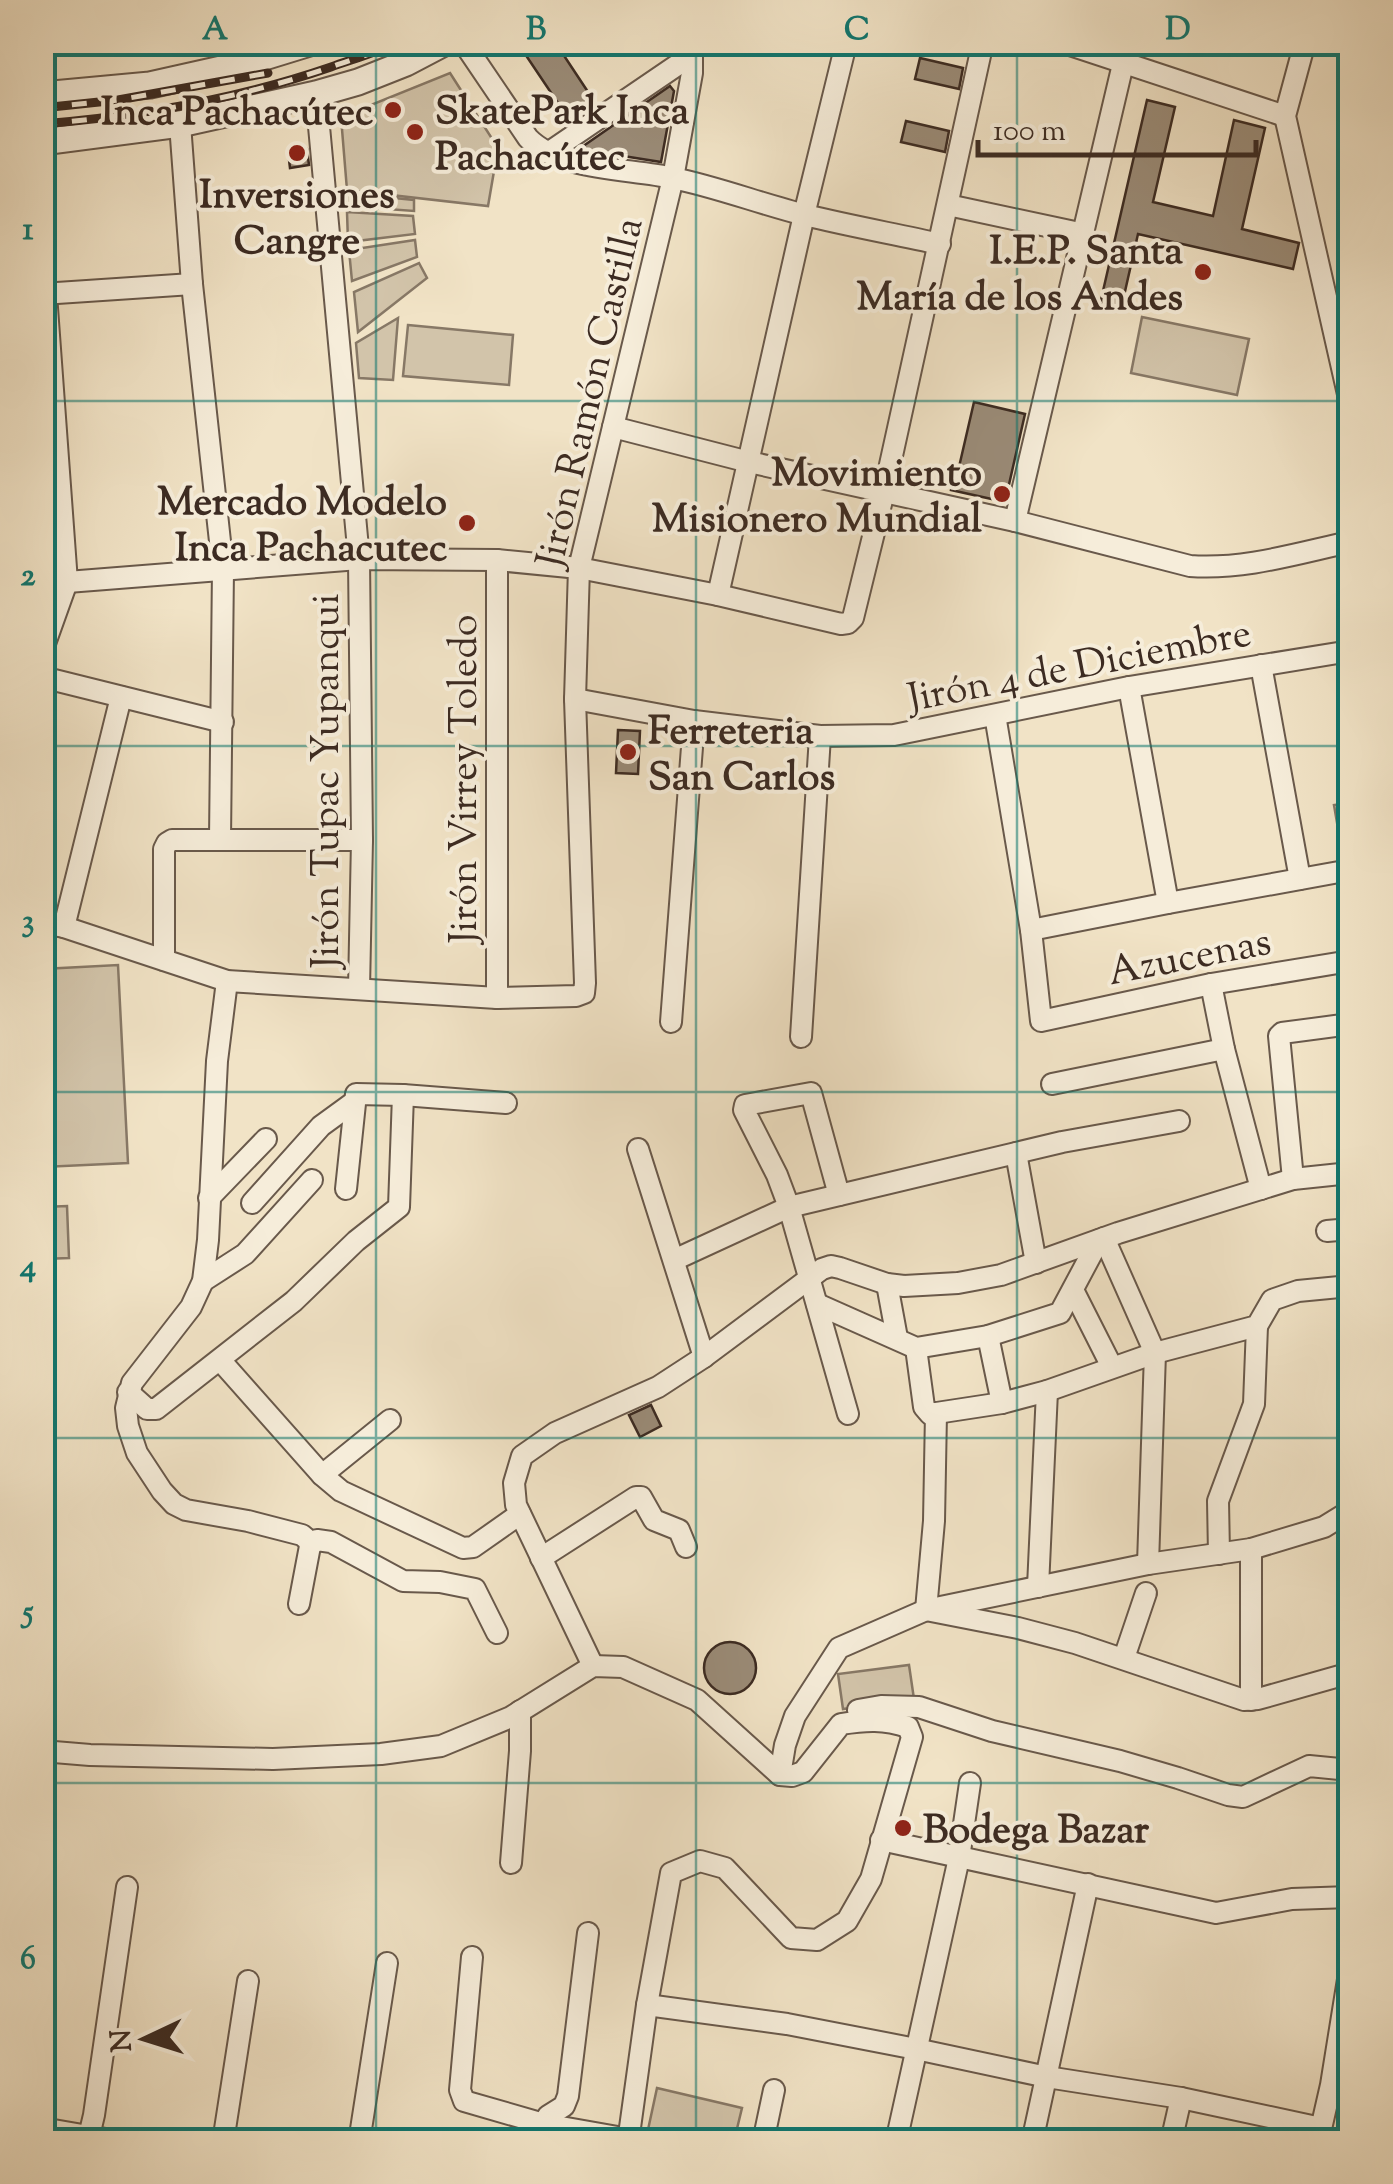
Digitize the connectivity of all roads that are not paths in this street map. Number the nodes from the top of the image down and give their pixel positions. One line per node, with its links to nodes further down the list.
1 (313, 42): 11 (street)
2 (446, 42): 10 (street)
3 (463, 42): 15 (street)
4 (842, 42): 18 (street)
5 (983, 42): 17 (street)
6 (1061, 42): 9 (street)
7 (1305, 42): 12 (street)
8 (689, 49): 15 (street); 16 (street, Jirón Ramón Castilla)
9 (1122, 64): 12 (street); 19 (street)
10 (316, 94): 13 (street); 30 (street, Jirón Tupac Yupanqui)
11 (42, 95)
12 (1285, 116): 23 (street)
13 (180, 124): 14 (street); 21 (street)
14 (42, 142)
15 (548, 153): 16 (street)
16 (673, 178): 18 (street); 25 (street, Jirón Ramón Castilla)
17 (948, 205): 19 (street); 20 (street)
18 (804, 214): 20 (street); 26 (street)
19 (1084, 234): 28 (street)
20 (940, 244): 27 (street)
21 (192, 284): 22 (street); 33 (street)
22 (44, 294): 34 (street)
23 (1347, 369): 24 (street)
24 (1350, 404)
25 (613, 427): 26 (street); 32 (street, Jirón Ramón Castilla)
26 (749, 462): 27 (street); 36 (street)
27 (884, 492): 28 (street); 36 (street)
28 (1016, 520): 29 (street)
29 (1350, 542)
30 (359, 559): 31 (street); 33 (street); 49 (street, Jirón Tupac Yupanqui)
31 (497, 560): 32 (street); 60 (street, Jirón Virrey Toledo)
32 (579, 568): 36 (street); 43 (street, Jirón Ramón Castilla)
33 (223, 569): 34 (street); 46 (street)
34 (67, 582): 35 (street); 38 (street)
35 (42, 584)
36 (718, 596)
37 (1350, 650): 39 (street, Jirón 4 de Diciembre)
38 (42, 652)
39 (1261, 664): 41 (street, Jirón 4 de Diciembre); 51 (street)
40 (42, 677): 42 (street)
41 (1130, 687): 44 (street, Jirón 4 de Diciembre); 52 (street)
42 (120, 696): 46 (street); 53 (street)
43 (574, 699): 45 (street, Jirón 4 de Diciembre); 60 (street, Jirón Ramón Castilla)
44 (995, 715): 47 (street, Jirón 4 de Diciembre); 54 (street)
45 (694, 721): 47 (street, Jirón 4 de Diciembre); 61 (street)
46 (222, 722): 48 (street)
47 (820, 736): 63 (street)
48 (220, 839): 49 (street); 55 (street)
49 (362, 840): 59 (street, Jirón Tupac Yupanqui)
50 (1350, 870): 51 (street)
51 (1300, 879): 52 (street)
52 (1168, 902): 54 (street)
53 (53, 925): 55 (street)
54 (1031, 930): 58 (street, Azucenas)
55 (164, 960): 57 (street)
56 (1350, 960): 58 (street, Azucenas)
57 (227, 981): 59 (street); 79 (street)
58 (1211, 984): 64 (street)
59 (359, 989): 60 (street)
60 (497, 998)
61 (671, 1022)
62 (1350, 1024): 74 (street)
63 (800, 1037)
64 (1224, 1049): 65 (street); 77 (street)
65 (1052, 1084)
66 (404, 1094): 67 (street); 68 (street); 98 (street)
67 (354, 1102): 76 (street); 80 (street)
68 (506, 1103)
69 (1179, 1121): 72 (street)
70 (266, 1139): 79 (street)
71 (638, 1149): 85 (street)
72 (1016, 1153): 78 (street); 86 (street)
73 (1350, 1173): 74 (street)
74 (1293, 1179): 77 (street)
75 (312, 1180): 88 (street)
76 (346, 1188)
77 (1261, 1189): 84 (street)
78 (838, 1195): 81 (street); 81 (street)
79 (209, 1198): 88 (street)
80 (252, 1203)
81 (789, 1207): 85 (street); 87 (street)
82 (1350, 1229): 83 (street)
83 (1327, 1231)
84 (1101, 1239): 86 (street); 91 (street); 96 (street)
85 (674, 1260): 97 (street)
86 (1036, 1263): 89 (street)
87 (810, 1278): 89 (street); 92 (street); 97 (street)
88 (203, 1281): 101 (street)
89 (888, 1284): 95 (street)
90 (1350, 1286): 93 (street)
91 (1073, 1290): 94 (street); 99 (street)
92 (817, 1304): 95 (street); 104 (street)
93 (1257, 1326): 96 (street); 112 (street)
94 (988, 1336): 95 (street); 102 (street)
95 (906, 1343): 103 (street)
96 (1155, 1354): 99 (street); 114 (street)
97 (704, 1357): 108 (street)
98 (220, 1360): 101 (street); 106 (street)
99 (1112, 1367): 100 (street)
100 (1046, 1390): 102 (street); 115 (street)
101 (128, 1392): 109 (street)
102 (1002, 1403): 103 (street)
103 (936, 1413): 118 (street)
104 (848, 1414)
105 (390, 1420): 106 (street)
106 (322, 1475): 108 (street)
107 (1350, 1511): 111 (street)
108 (520, 1514): 113 (street)
109 (310, 1546): 117 (street); 119 (street)
110 (686, 1547): 113 (street)
111 (1250, 1549): 112 (street); 123 (street)
112 (1220, 1554): 114 (street)
113 (541, 1558): 121 (street)
114 (1148, 1564): 115 (street)
115 (1038, 1587): 118 (street)
116 (1146, 1593): 120 (street)
117 (299, 1604)
118 (926, 1610): 120 (street); 128 (street)
119 (497, 1633)
120 (1124, 1658): 123 (street)
121 (593, 1666): 124 (street); 128 (street)
122 (1350, 1673): 123 (street)
123 (1251, 1700)
124 (520, 1711): 126 (street); 132 (street)
125 (842, 1724): 127 (street); 128 (street); 130 (street)
126 (42, 1751)
127 (1350, 1770)
128 (780, 1775)
129 (970, 1783): 131 (street)
130 (881, 1840): 131 (street); 141 (street)
131 (959, 1858): 133 (street); 142 (street)
132 (511, 1864)
133 (1088, 1884): 135 (street); 143 (street)
134 (127, 1887): 150 (street)
135 (1350, 1897)
136 (588, 1933): 147 (street)
137 (472, 1957): 147 (street)
138 (387, 1963): 154 (street)
139 (1350, 1967): 144 (street)
140 (248, 1981): 153 (street)
141 (647, 2005): 142 (street); 151 (street)
142 (916, 2048): 143 (street); 156 (street)
143 (1047, 2078): 146 (street); 157 (street)
144 (1341, 2086): 149 (street)
145 (774, 2090): 155 (street)
146 (1182, 2098): 149 (street); 158 (street)
147 (544, 2124): 151 (street)
148 (42, 2128): 150 (street)
149 (1320, 2134)
150 (89, 2136): 152 (street)
151 (629, 2140)
152 (117, 2141)
153 (224, 2142)
154 (359, 2142)
155 (763, 2142)
156 (896, 2142)
157 (1032, 2142)
158 (1171, 2142)

